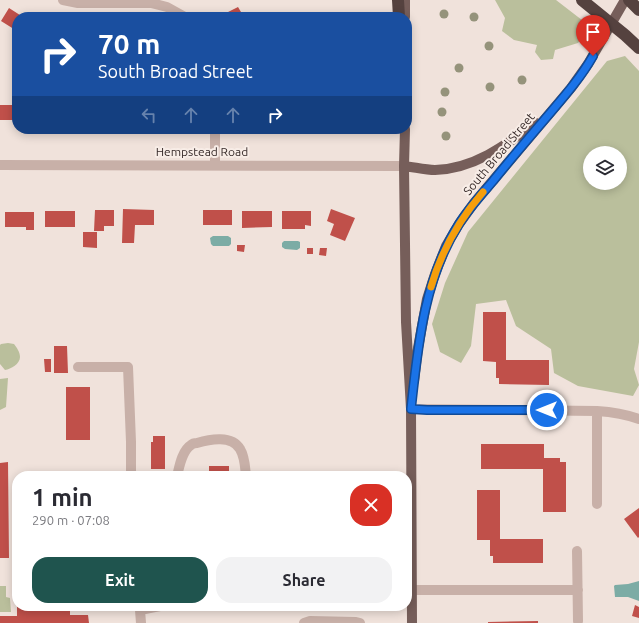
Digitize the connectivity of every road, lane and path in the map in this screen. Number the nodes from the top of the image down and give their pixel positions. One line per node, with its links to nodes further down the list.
1 (63, 0): 8 (street)
2 (398, 0): 9 (highway)
3 (405, 0): 10 (main road)
4 (582, 0): 11 (highway, bridge)
5 (625, 0): 12 (main road, South Broad Street)
6 (629, 0): 7 (highway)
7 (639, 10)
8 (178, 12)
9 (399, 12)
10 (405, 12)
11 (639, 48)
12 (551, 112): 17 (main road); 19 (main road, South Broad Street)
13 (215, 134): 16 (street)
14 (405, 134): 17 (main road, South Broad Street)
15 (0, 165): 16 (street, Hempstead Road)
16 (215, 165): 17 (street, Hempstead Road)
17 (404, 166): 19 (main road, South Broad Street)
18 (78, 367): 22 (street)
19 (411, 409): 20 (street); 25 (main road, South Broad Street)
20 (597, 411): 21 (street); 26 (street)
21 (639, 419)
22 (131, 471)
23 (178, 471): 24 (street)
24 (245, 471)
25 (411, 471)
26 (597, 504)
27 (577, 551): 29 (street)
28 (412, 590): 29 (street)
29 (578, 590): 32 (street)
30 (140, 611): 33 (street)
31 (411, 611): 36 (main road, South Broad Street)
32 (578, 621)
33 (141, 623)
34 (304, 623): 35 (street)
35 (360, 623)
36 (412, 623)

